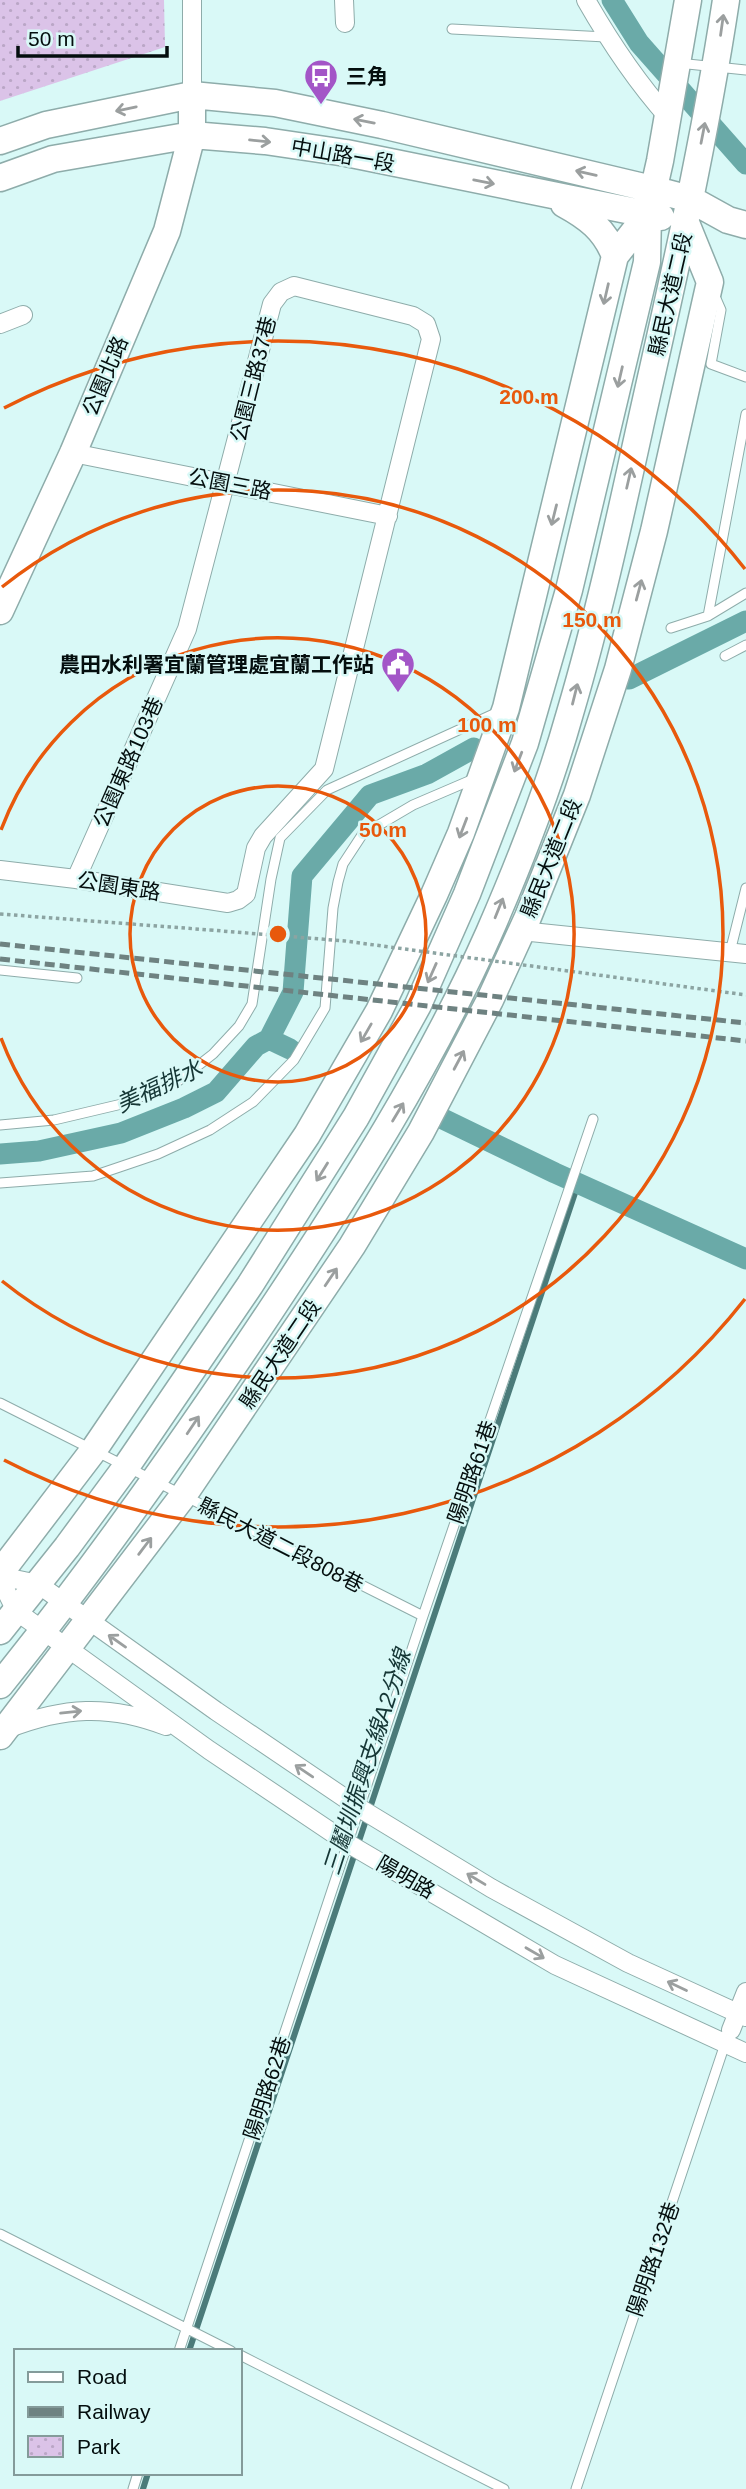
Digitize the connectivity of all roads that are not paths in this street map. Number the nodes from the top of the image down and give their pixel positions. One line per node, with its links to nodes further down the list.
1 (192, 0): 12 (street)
2 (345, 0): 6 (street)
3 (586, 0): 8 (street)
4 (688, 0): 9 (street)
5 (726, 0): 10 (street, one-way to 5)
6 (345, 23)
7 (452, 29): 8 (lane)
8 (607, 37): 13 (street)
9 (677, 63): 10 (lane); 13 (street)
10 (716, 66): 11 (lane); 19 (street, one-way to 10)
11 (746, 70)
12 (192, 95): 14 (street, 公園北路); 15 (street, 中山路一段, one-way to 15); 18 (street, 中山路一段, one-way to 12)
13 (669, 110): 18 (street)
14 (192, 135): 16 (street, 中山路一段); 17 (street, 中山路一段, one-way to 17); 27 (street, 公園北路)
15 (0, 141)
16 (0, 178)
17 (544, 194): 18 (street, 中山路一段); 21 (street)
18 (650, 201): 19 (street, 中山路一段); 21 (street, 縣民大道二段); 40 (street, 縣民大道二段, one-way to 40)
19 (688, 211): 20 (street, 中山路一段); 22 (street, 縣民大道二段); 31 (street, 縣民大道二段, one-way to 19)
20 (737, 223)
21 (615, 256): 36 (street, 縣民大道二段, one-way to 36)
22 (710, 282): 25 (lane); 29 (street, 縣民大道二段)
23 (23, 315): 24 (street)
24 (0, 324)
25 (746, 377)
26 (746, 414): 34 (lane)
27 (73, 453): 28 (street, 公園三路); 33 (street, 公園北路)
28 (226, 483): 30 (street, 公園三路); 30 (street, 公園三路37巷); 43 (street, 公園東路103巷)
29 (664, 487): 31 (street); 45 (street, 縣民大道二段, one-way to 29)
30 (388, 516): 43 (street, 公園東路)
31 (607, 568): 54 (street, 縣民大道二段, one-way to 31)
32 (746, 593): 34 (lane)
33 (0, 611)
34 (708, 616): 35 (lane)
35 (671, 628)
36 (522, 644): 39 (street, 縣民大道二段); 40 (street)
37 (746, 645): 38 (lane)
38 (725, 656)
39 (506, 708): 41 (street, 縣民大道二段); 50 (lane)
40 (535, 710): 54 (street, 縣民大道二段, one-way to 54)
41 (481, 776): 51 (lane); 53 (street, 縣民大道二段, one-way to 53)
42 (0, 870): 43 (street, 公園東路)
43 (76, 879)
44 (746, 888): 46 (lane)
45 (521, 932): 46 (street); 55 (street, 縣民大道二段, one-way to 45)
46 (738, 953)
47 (0, 970): 48 (lane)
48 (76, 978)
49 (593, 1119): 59 (lane, 陽明路61巷)
50 (0, 1125)
51 (0, 1183)
52 (0, 1403): 53 (lane, 縣民大道二段808巷)
53 (93, 1451): 54 (lane, 縣民大道二段808巷); 56 (street, 縣民大道二段)
54 (140, 1474): 55 (lane, 縣民大道二段808巷); 57 (street, 縣民大道二段); 58 (street, 縣民大道二段)
55 (183, 1496): 59 (lane, 縣民大道二段808巷); 60 (street, 縣民大道二段, one-way to 55)
56 (0, 1576): 57 (street, 陽明路); 61 (street, 陽明路)
57 (38, 1584): 58 (street, 陽明路); 61 (street, 縣民大道二段)
58 (65, 1604): 60 (street, 陽明路); 62 (street, 縣民大道二段)
59 (423, 1616): 67 (lane, 陽明路61巷)
60 (88, 1620): 63 (street, 縣民大道二段); 67 (street, 陽明路, one-way to 60)
61 (8, 1621): 62 (street, 陽明路)
62 (43, 1631): 63 (street, 陽明路); 64 (street, 縣民大道二段)
63 (66, 1647): 65 (street, 縣民大道二段); 66 (street, 陽明路)
64 (0, 1685)
65 (3, 1732): 66 (street, one-way to 66)
66 (209, 1750): 68 (street, 陽明路)
67 (358, 1817): 68 (lane, 陽明路62巷); 70 (street, 陽明路, one-way to 67)
68 (349, 1844): 70 (street, 陽明路, one-way to 70); 73 (lane, 陽明路62巷)
69 (746, 1992): 70 (street)
70 (735, 2026): 71 (street, 陽明路); 78 (lane, 陽明路132巷)
71 (746, 2053)
72 (0, 2234): 73 (lane)
73 (187, 2328): 74 (lane, 陽明路62巷); 75 (lane)
74 (180, 2349)
75 (227, 2349)
76 (242, 2356): 77 (lane)
77 (504, 2489)
78 (576, 2489)

